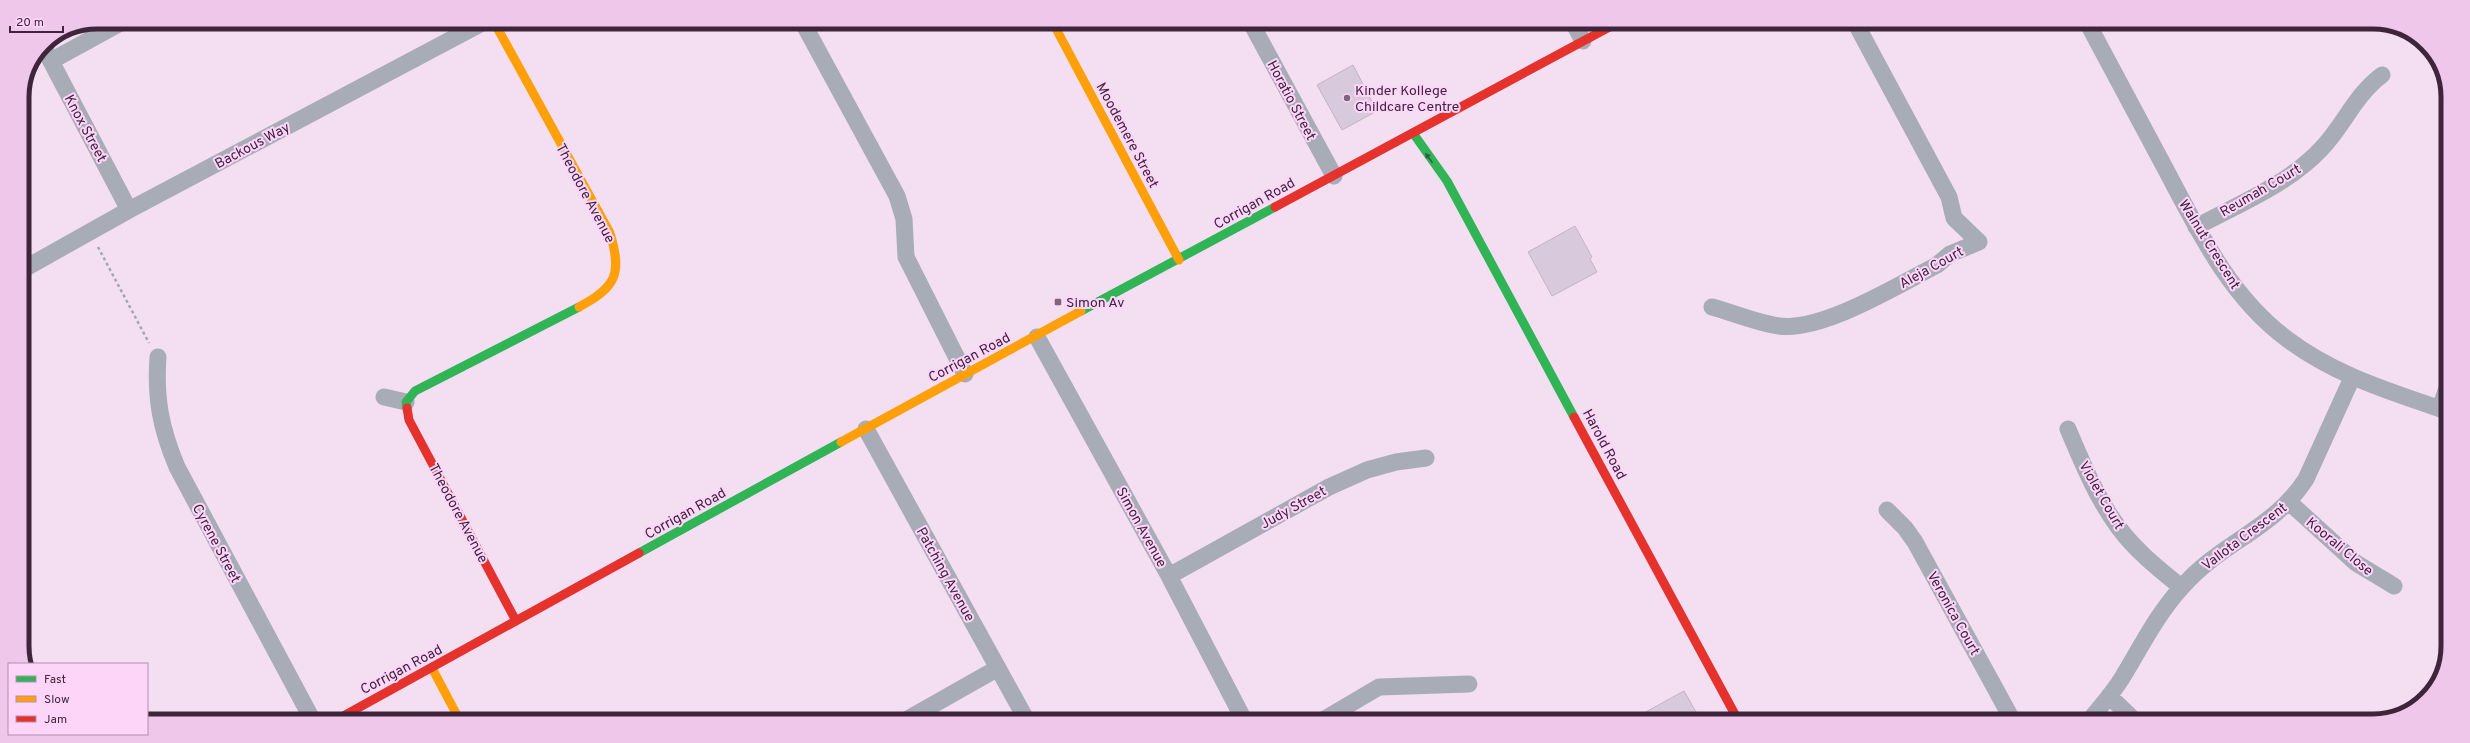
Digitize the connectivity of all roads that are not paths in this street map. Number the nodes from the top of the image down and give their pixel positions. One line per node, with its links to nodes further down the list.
1 (109, 29): 13 (street)
2 (471, 29): 19 (street, Backous Way)
3 (498, 29): 29 (street, Theodore Avenue)
4 (806, 29): 26 (street)
5 (1056, 29): 21 (street, Moodemere Street)
6 (1254, 29): 17 (street, Horatio Street)
7 (1577, 29): 11 (street)
8 (1606, 29): 11 (street, Corrigan Road)
9 (1859, 29): 23 (street, Aleja Court)
10 (2091, 29): 20 (street, Walnut Crescent)
11 (1584, 41): 15 (street, Corrigan Road)
12 (46, 52): 13 (street, Knox Street)
13 (51, 61): 19 (street, Knox Street)
14 (2382, 76): 20 (street, Reumah Court)
15 (1413, 133): 17 (street, Corrigan Road); 18 (street, Harold Road, one-way to 15)
16 (1435, 147): 18 (street, Harold Road)
17 (1334, 176): 21 (street, Corrigan Road)
18 (1447, 181): 51 (street, Harold Road)
19 (129, 210): 22 (street, Backous Way)
20 (2196, 227): 27 (street, Walnut Crescent)
21 (1179, 260): 24 (street, Corrigan Road)
22 (29, 266)
23 (1712, 307)
24 (1036, 337): 26 (street, Corrigan Road); 36 (street, Simon Avenue)
25 (158, 357): 44 (street, Cyrene Street)
26 (965, 374): 31 (street, Corrigan Road)
27 (2352, 378): 30 (street, Walnut Crescent); 34 (street, Vallota Crescent)
28 (384, 397): 29 (street)
29 (406, 402): 39 (street, Theodore Avenue)
30 (2441, 409)
31 (866, 429): 39 (street, Corrigan Road); 41 (street, Patching Avenue)
32 (2068, 429): 38 (street, Violet Court)
33 (1426, 458): 36 (street, Judy Street)
34 (2289, 502): 37 (street, Koorali Close); 38 (street, Vallota Crescent)
35 (1887, 510): 52 (street, Veronica Court)
36 (1169, 576): 49 (street, Simon Avenue)
37 (2394, 586)
38 (2182, 587): 43 (street, Vallota Crescent)
39 (516, 621): 40 (street, Corrigan Road)
40 (432, 668): 45 (street, Corrigan Road); 46 (street)
41 (998, 668): 47 (street); 48 (street, Patching Avenue)
42 (1469, 684): 50 (street)
43 (2109, 696): 53 (street, Vallota Crescent); 54 (street)
44 (309, 714)
45 (347, 714)
46 (456, 714)
47 (917, 714)
48 (1023, 714)
49 (1241, 714)
50 (1333, 714)
51 (1735, 714)
52 (2009, 714)
53 (2095, 714)
54 (2128, 714)

